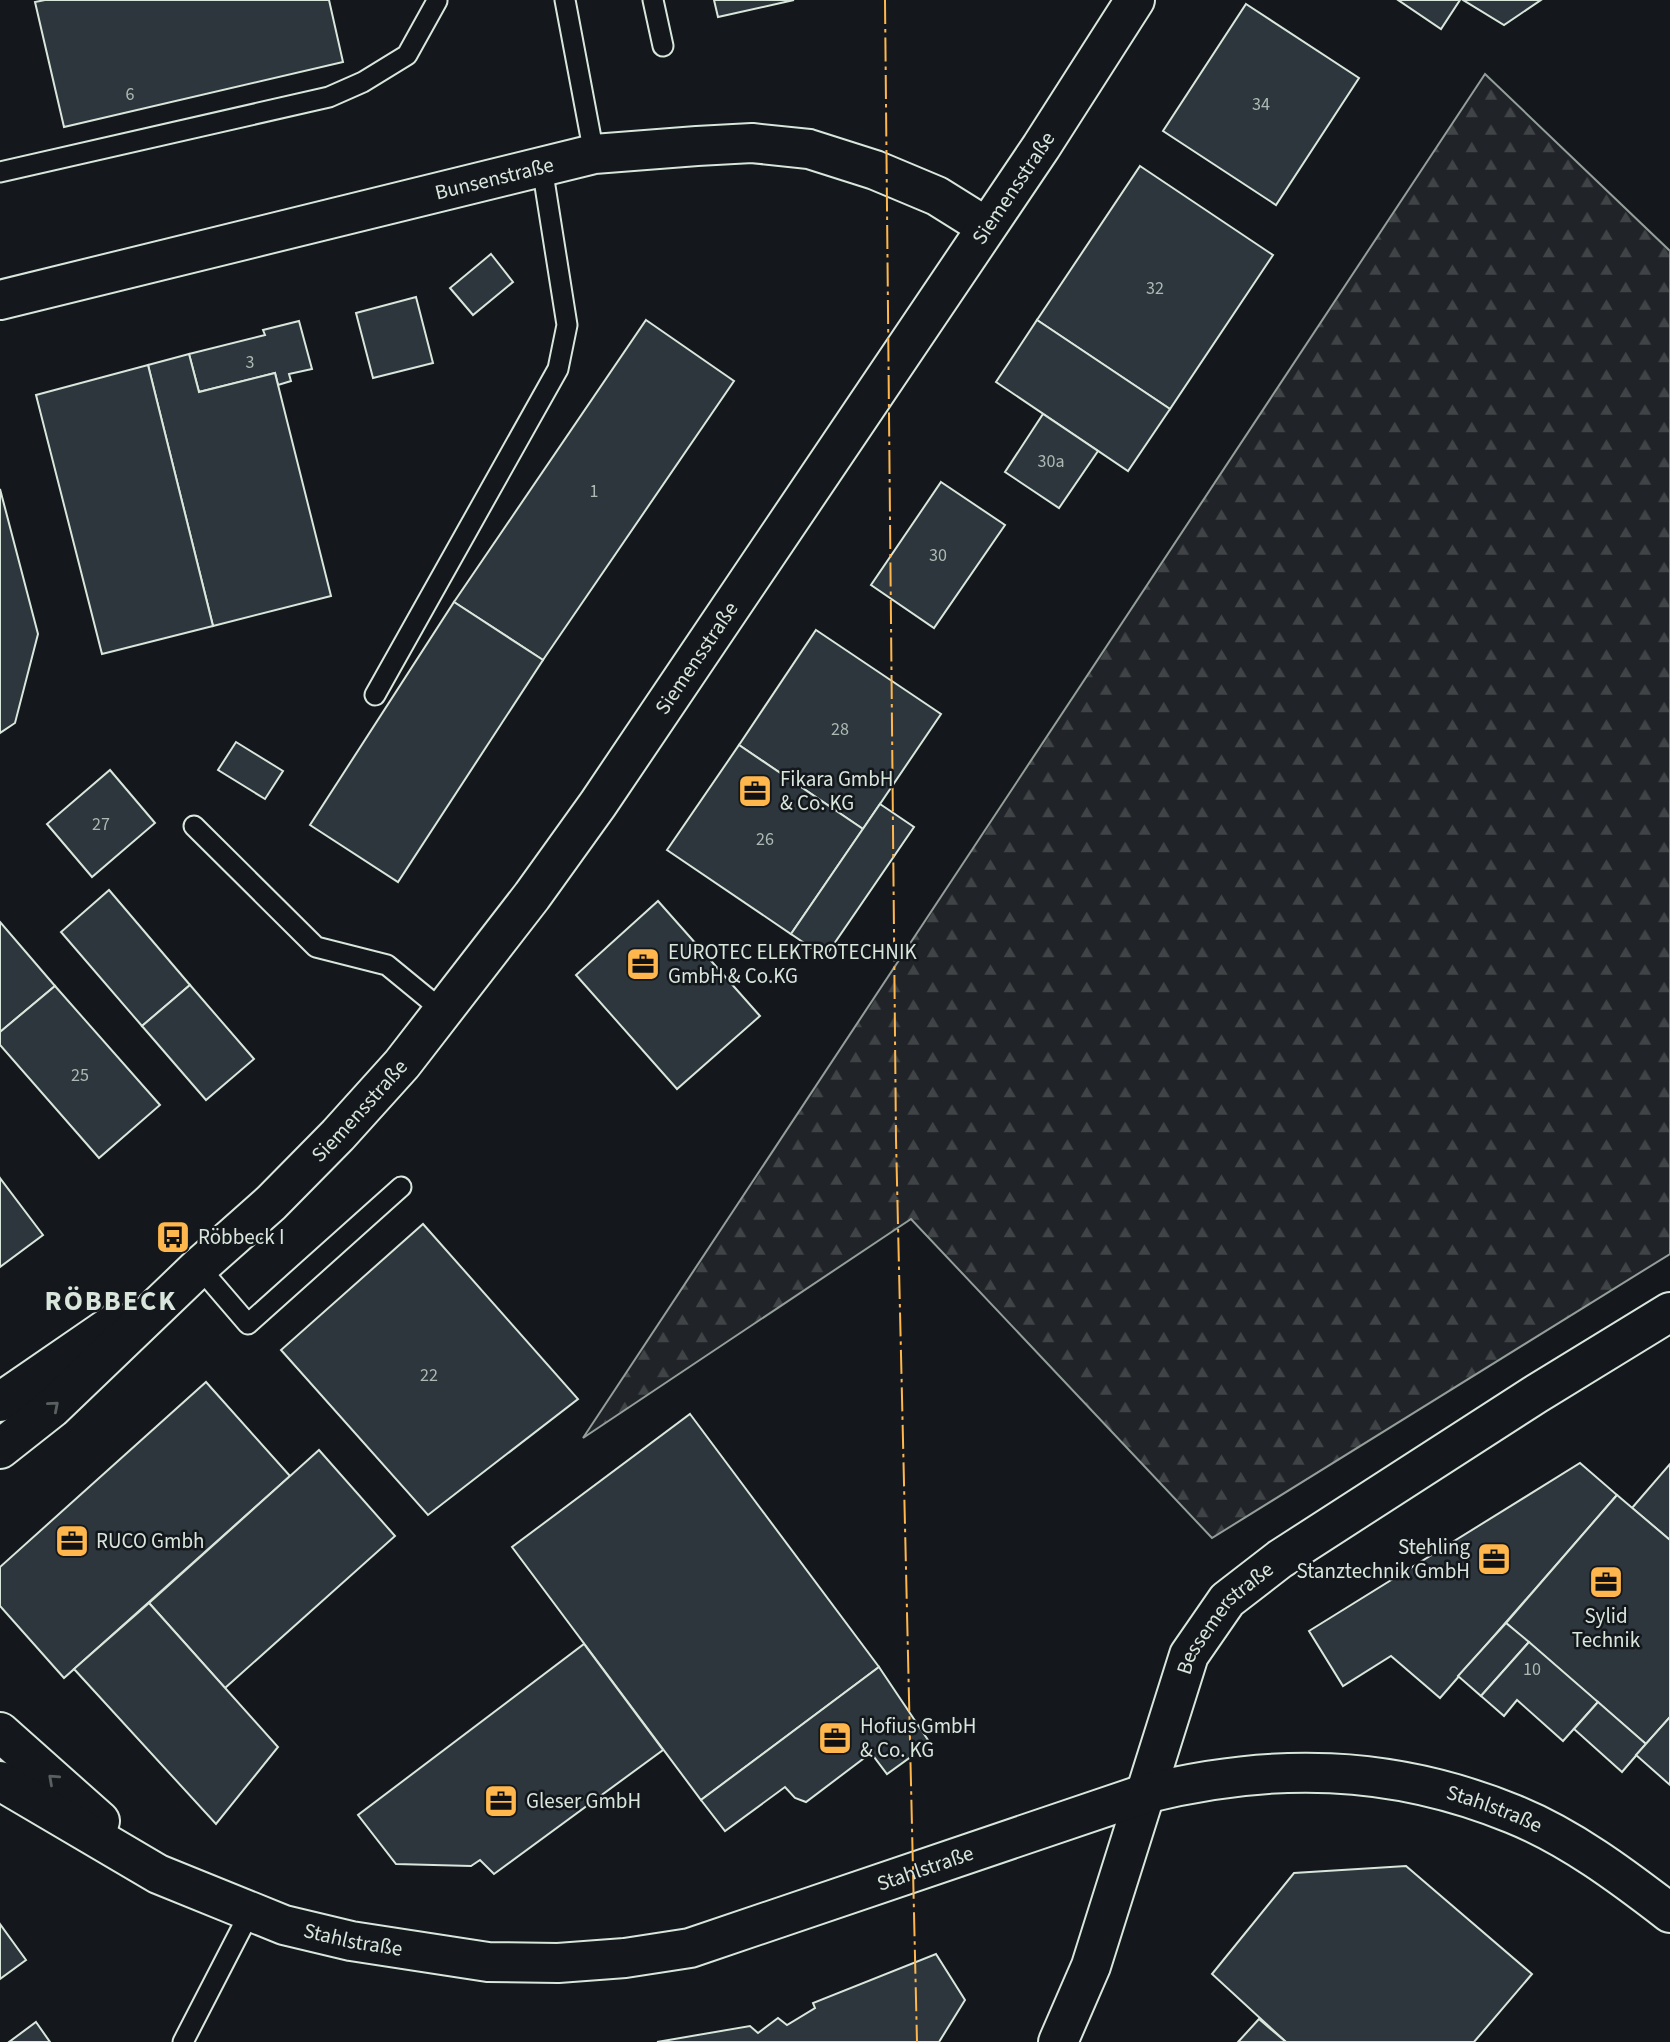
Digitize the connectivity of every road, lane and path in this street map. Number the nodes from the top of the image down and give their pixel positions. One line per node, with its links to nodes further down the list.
1 (565, 0): 6 (lane)
2 (653, 0): 5 (lane)
3 (1135, 0): 9 (street, Siemensstraße)
4 (438, 1): 8 (lane)
5 (663, 46)
6 (594, 154): 7 (street, Bunsenstraße); 9 (street, Bunsenstraße)
7 (542, 167): 10 (street, Bunsenstraße); 11 (lane)
8 (0, 172)
9 (985, 226): 13 (street, Siemensstraße)
10 (0, 300)
11 (375, 695)
12 (194, 827): 13 (lane)
13 (443, 1012): 15 (street, Siemensstraße)
14 (401, 1187): 15 (lane)
15 (199, 1267): 17 (street, Siemensstraße); 18 (street, Siemensstraße, one-way to 15)
16 (1670, 1312): 21 (street, Bessemerstraße)
17 (0, 1402)
18 (0, 1448)
19 (0, 1732): 22 (street, Stahlstraße, one-way to 19)
20 (0, 1781): 22 (street, Stahlstraße)
21 (1144, 1794): 23 (street, Stahlstraße); 24 (street, Stahlstraße); 26 (street, Bessemerstraße)
22 (158, 1874): 23 (street, Stahlstraße)
23 (250, 1912): 25 (lane)
24 (1670, 1913)
25 (183, 2042)
26 (1058, 2042)

